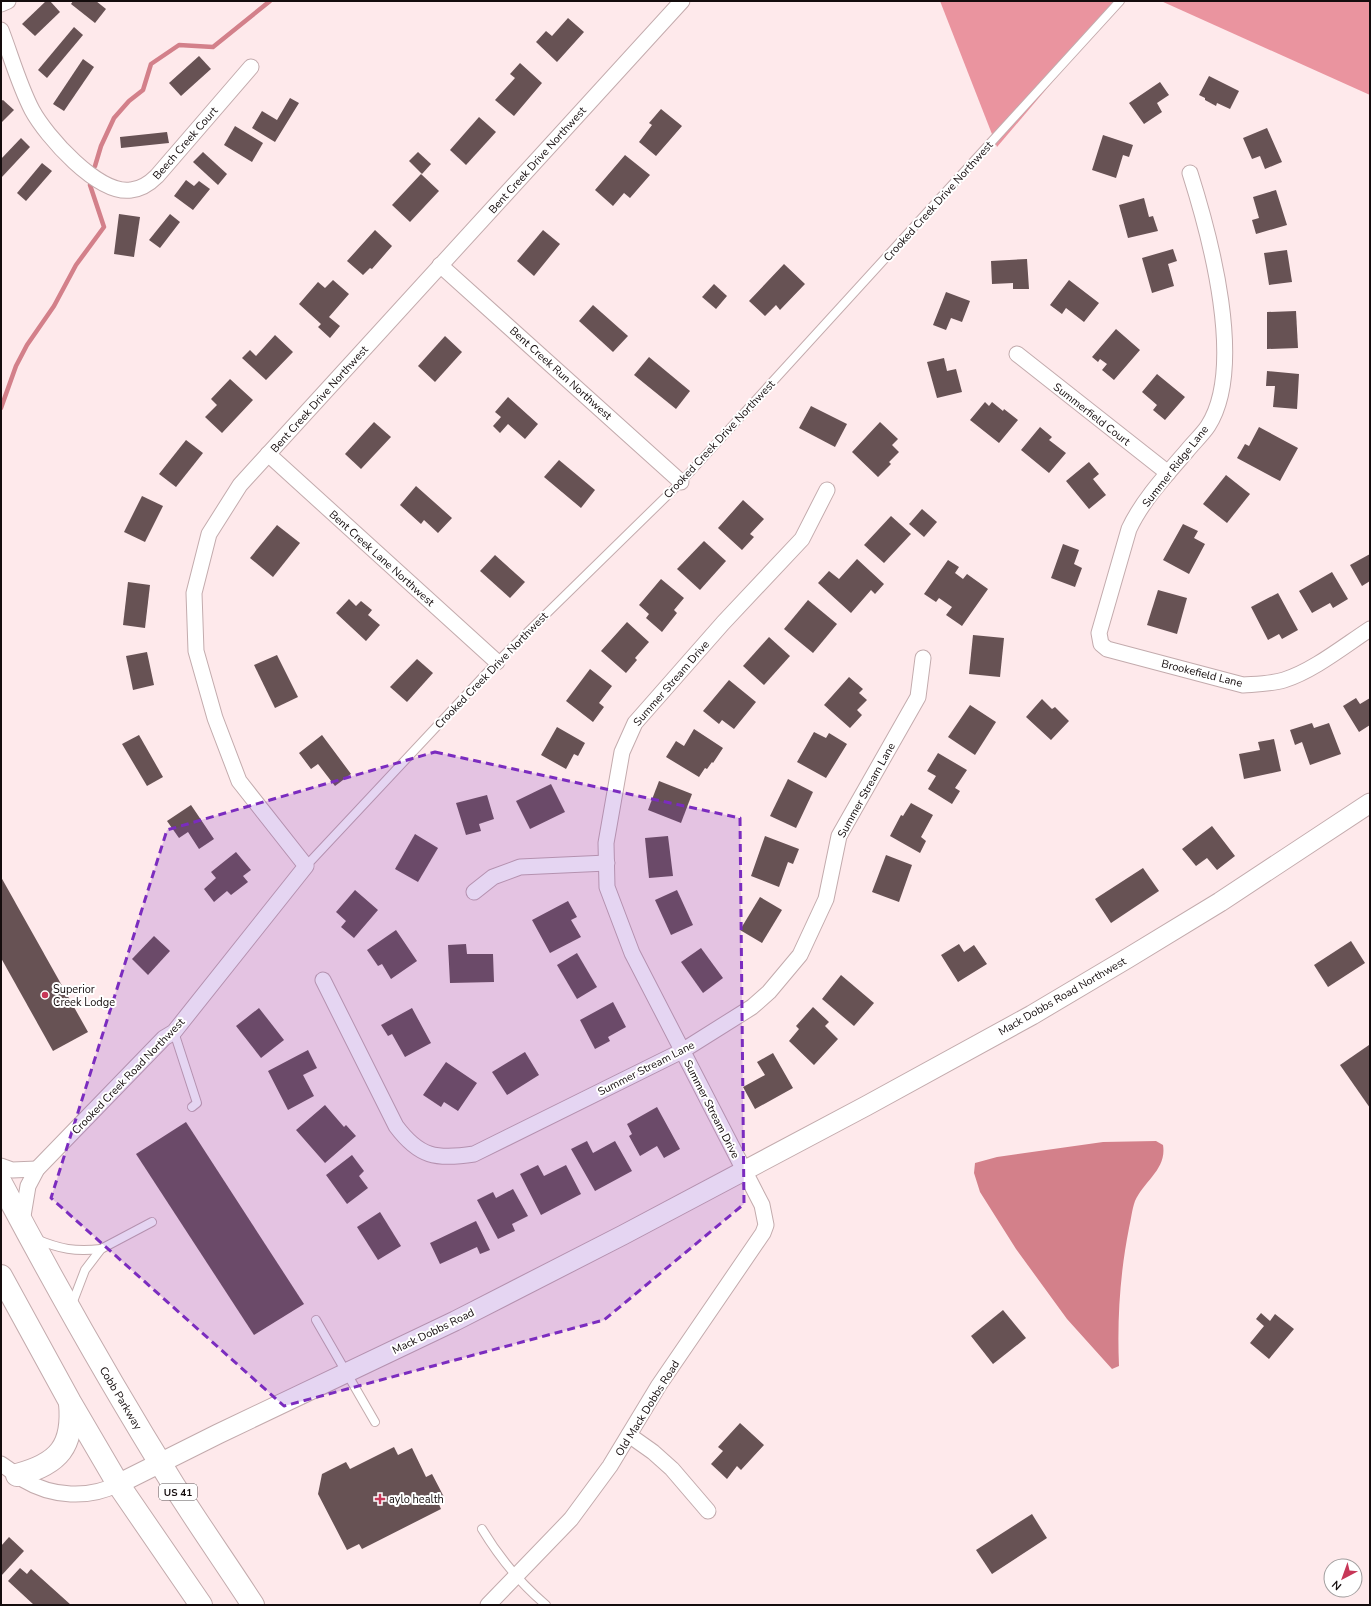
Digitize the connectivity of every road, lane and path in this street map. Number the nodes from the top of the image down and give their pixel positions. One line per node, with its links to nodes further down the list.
1 (8, 1): 4 (street)
2 (682, 1): 8 (street, Bent Creek Drive Northwest)
3 (1120, 1): 12 (lane, Crooked Creek Drive Northwest)
4 (1, 4)
5 (1, 30): 6 (street, Beech Creek Court)
6 (251, 67)
7 (1190, 173): 11 (street, Summer Ridge Lane)
8 (440, 265): 10 (street, Bent Creek Drive Northwest); 12 (street, Bent Creek Run Northwest)
9 (1017, 354): 11 (street, Summerfield Court)
10 (268, 454): 17 (street, Bent Creek Lane Northwest); 20 (street, Bent Creek Drive Northwest)
11 (1168, 473): 15 (street, Summer Ridge Lane)
12 (681, 482): 17 (lane, Crooked Creek Drive Northwest)
13 (827, 490): 19 (street, Summer Stream Drive)
14 (1370, 629): 15 (street, Brookefield Lane)
15 (1099, 639)
16 (923, 658): 24 (street, Summer Stream Lane)
17 (497, 662): 20 (lane, Crooked Creek Drive Northwest)
18 (1370, 803): 28 (street, Mack Dobbs Road Northwest)
19 (606, 863): 21 (street); 24 (street, Summer Stream Drive)
20 (306, 866): 23 (street, Crooked Creek Road Northwest)
21 (474, 892)
22 (323, 980): 24 (street, Summer Stream Lane)
23 (174, 1032): 25 (lane); 27 (street, Crooked Creek Road Northwest)
24 (682, 1051): 28 (street, Summer Stream Drive)
25 (192, 1107)
26 (1, 1166): 27 (street)
27 (37, 1169): 31 (street, Crooked Creek Road Northwest)
28 (744, 1170): 36 (street, Mack Dobbs Road); 39 (street, Old Mack Dobbs Road)
29 (1, 1183): 31 (main road, Cobb Parkway / US 41)
30 (152, 1222): 32 (lane)
31 (25, 1229): 32 (lane); 34 (main road, Cobb Parkway / US 41)
32 (101, 1250): 34 (lane)
33 (1, 1276): 37 (main road)
34 (70, 1311): 40 (main road, Cobb Parkway / US 41)
35 (316, 1320): 36 (lane)
36 (347, 1372): 38 (lane); 40 (street, Mack Dobbs Road)
37 (70, 1402): 41 (main road); 42 (main road)
38 (375, 1422)
39 (629, 1435): 43 (street); 45 (street, Old Mack Dobbs Road)
40 (160, 1463): 42 (street, Mack Dobbs Road); 47 (main road, Cobb Parkway / US 41)
41 (6, 1470): 42 (street)
42 (118, 1484): 46 (main road)
43 (708, 1511)
44 (482, 1529): 45 (lane)
45 (517, 1576): 48 (street, Old Mack Dobbs Road); 49 (lane)
46 (201, 1605)
47 (253, 1605)
48 (488, 1605)
49 (546, 1605)

